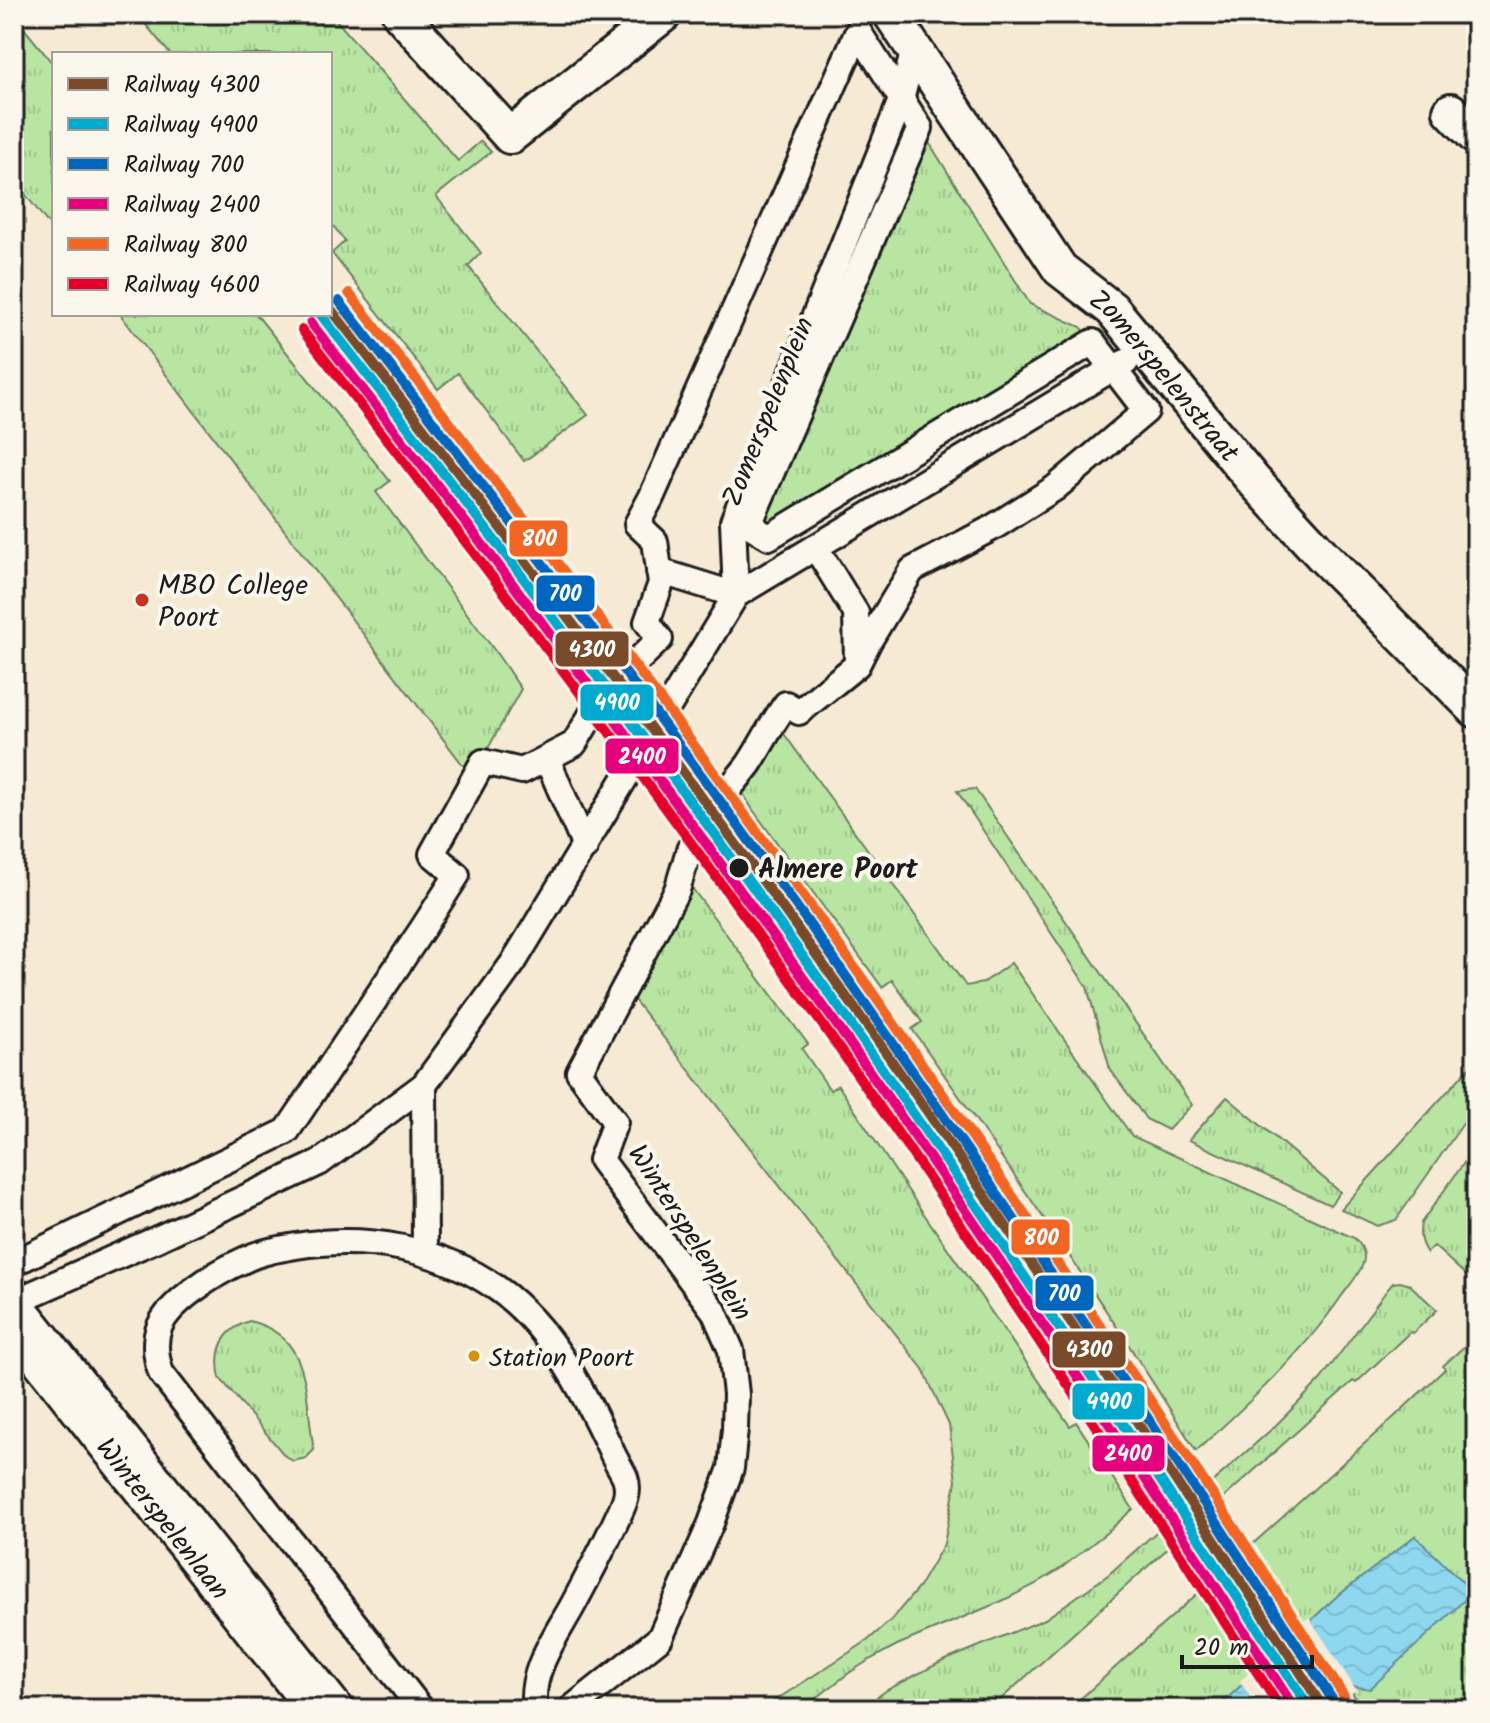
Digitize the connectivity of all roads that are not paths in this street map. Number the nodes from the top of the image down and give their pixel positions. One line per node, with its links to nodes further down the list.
1 (400, 14): 2 (street)
2 (664, 14)
3 (891, 14): 4 (street, Zomerspelenstraat)
4 (914, 49): 5 (street, Zomerspelenplein); 8 (street, Zomerspelenstraat)
5 (901, 100): 9 (street, Zomerspelenplein); 11 (street, Zomerspelenplein); 12 (street, Zomerspelenplein)
6 (1451, 111): 7 (street)
7 (1476, 137)
8 (1149, 353): 9 (street); 15 (street, Zomerspelenstraat)
9 (1115, 367): 10 (street); 13 (street, Zomerspelenplein)
10 (816, 548): 12 (street); 13 (street)
11 (659, 571): 12 (street); 14 (street, Zomerspelenplein)
12 (736, 595): 16 (street)
13 (857, 665): 18 (street, Zomerspelenplein)
14 (605, 692): 16 (street); 17 (street)
15 (1476, 710)
16 (647, 745): 18 (street); 19 (street)
17 (547, 759): 19 (street); 22 (street)
18 (706, 820): 28 (street, Winterspelenplein)
19 (585, 847): 20 (street)
20 (424, 1085): 21 (street); 23 (street)
21 (425, 1252): 26 (street); 27 (street)
22 (14, 1263)
23 (15, 1306): 24 (street, Winterspelenlaan); 25 (street)
24 (314, 1709)
25 (342, 1709)
26 (421, 1709)
27 (535, 1709)
28 (571, 1709)

